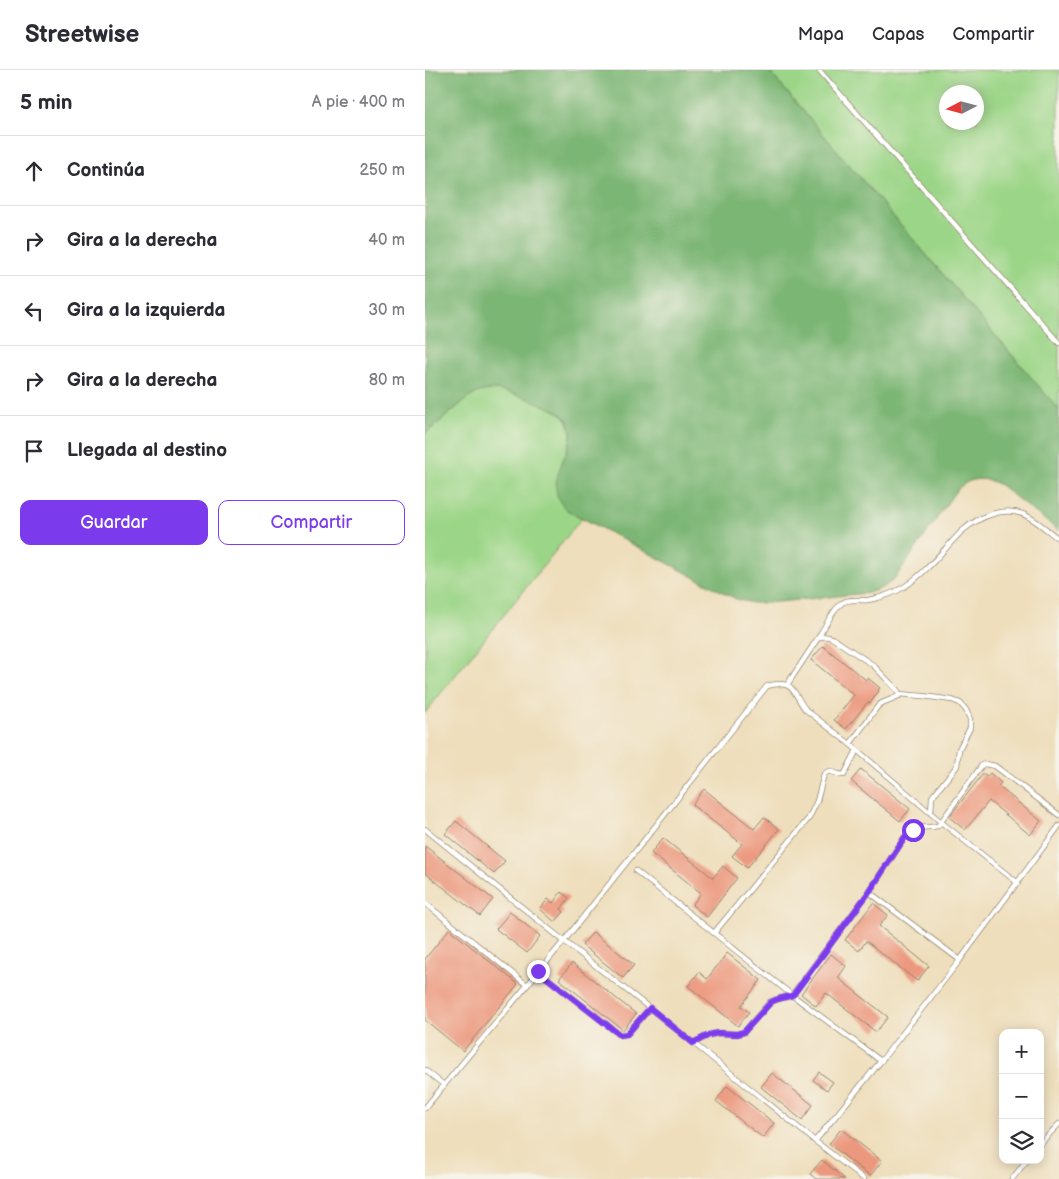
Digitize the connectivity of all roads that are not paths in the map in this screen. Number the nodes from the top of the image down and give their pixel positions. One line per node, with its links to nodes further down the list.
1 (819, 70): 2 (lane)
2 (1059, 343)
3 (1059, 540): 4 (lane)
4 (818, 638): 5 (lane); 6 (lane)
5 (787, 685): 7 (lane); 19 (lane)
6 (899, 694): 7 (lane); 9 (lane)
7 (850, 744): 8 (lane)
8 (857, 750): 9 (lane); 18 (lane)
9 (931, 813): 11 (lane)
10 (1059, 815): 11 (lane)
11 (941, 822): 15 (lane); 16 (lane)
12 (1059, 826): 15 (lane)
13 (425, 829): 19 (lane)
14 (636, 871): 18 (lane)
15 (1018, 883): 20 (lane)
16 (869, 892): 20 (lane); 23 (lane)
17 (425, 903): 22 (lane)
18 (714, 933): 23 (lane)
19 (564, 941): 21 (lane); 24 (lane)
20 (960, 960): 26 (lane)
21 (538, 971): 22 (lane); 24 (lane)
22 (527, 985): 28 (lane)
23 (793, 995): 25 (lane); 26 (lane)
24 (650, 1008): 25 (lane)
25 (693, 1043): 32 (lane)
26 (881, 1061): 32 (lane)
27 (425, 1070): 28 (lane)
28 (444, 1085): 29 (lane)
29 (425, 1108)
30 (1059, 1124): 31 (lane)
31 (1044, 1140)
32 (815, 1141): 34 (lane)
33 (1024, 1164): 35 (lane)
34 (863, 1179)
35 (1012, 1179)

